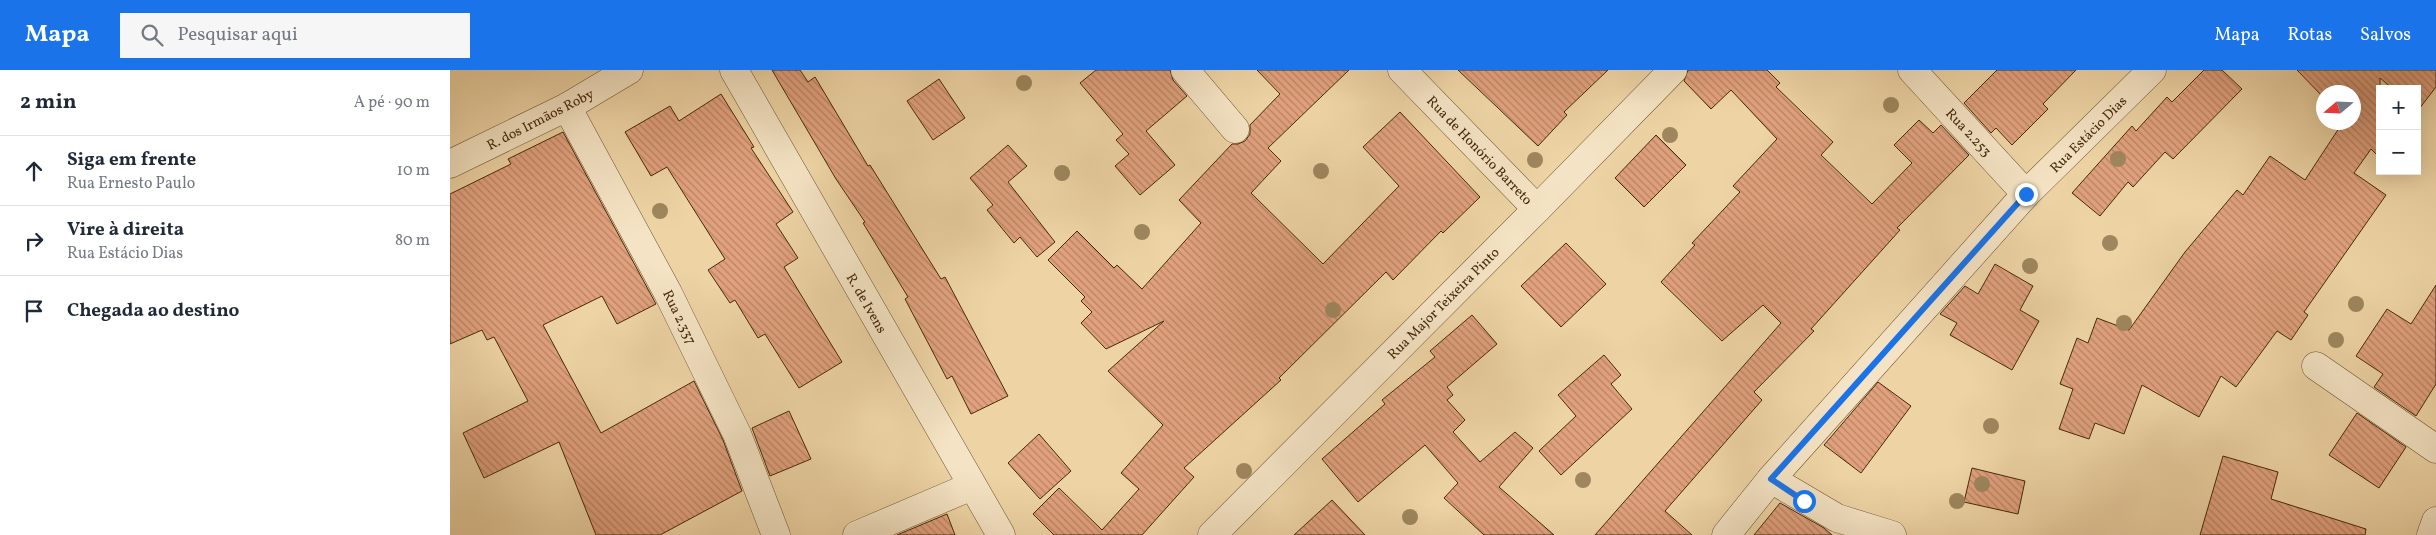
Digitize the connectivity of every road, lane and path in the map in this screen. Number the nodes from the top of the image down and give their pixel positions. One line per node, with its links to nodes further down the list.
1 (629, 70): 8 (street, R. dos Irmãos Roby)
2 (734, 70): 16 (street, R. de Ivens)
3 (1185, 70): 9 (street)
4 (1402, 70): 12 (street, Rua de Honório Barreto)
5 (1673, 70): 12 (street, Rua Major Teixeira Pinto)
6 (1912, 70): 11 (street, Rua 2.253)
7 (2152, 70): 11 (street, Rua Estácio Dias)
8 (568, 107): 10 (street, R. dos Irmãos Roby); 18 (street, Rua 2.337)
9 (1235, 129)
10 (450, 164)
11 (2026, 194): 15 (street, Rua Estácio Dias)
12 (1538, 209): 21 (street, Rua Major Teixeira Pinto)
13 (2316, 366): 14 (street)
14 (2436, 449)
15 (1771, 479): 22 (street, Rua Estácio Dias); 23 (street)
16 (972, 486): 19 (street); 20 (street, R. de Ivens)
17 (2436, 521): 24 (street)
18 (776, 535)
19 (857, 535)
20 (1001, 535)
21 (1212, 535)
22 (1726, 535)
23 (1892, 535)
24 (2431, 535)

